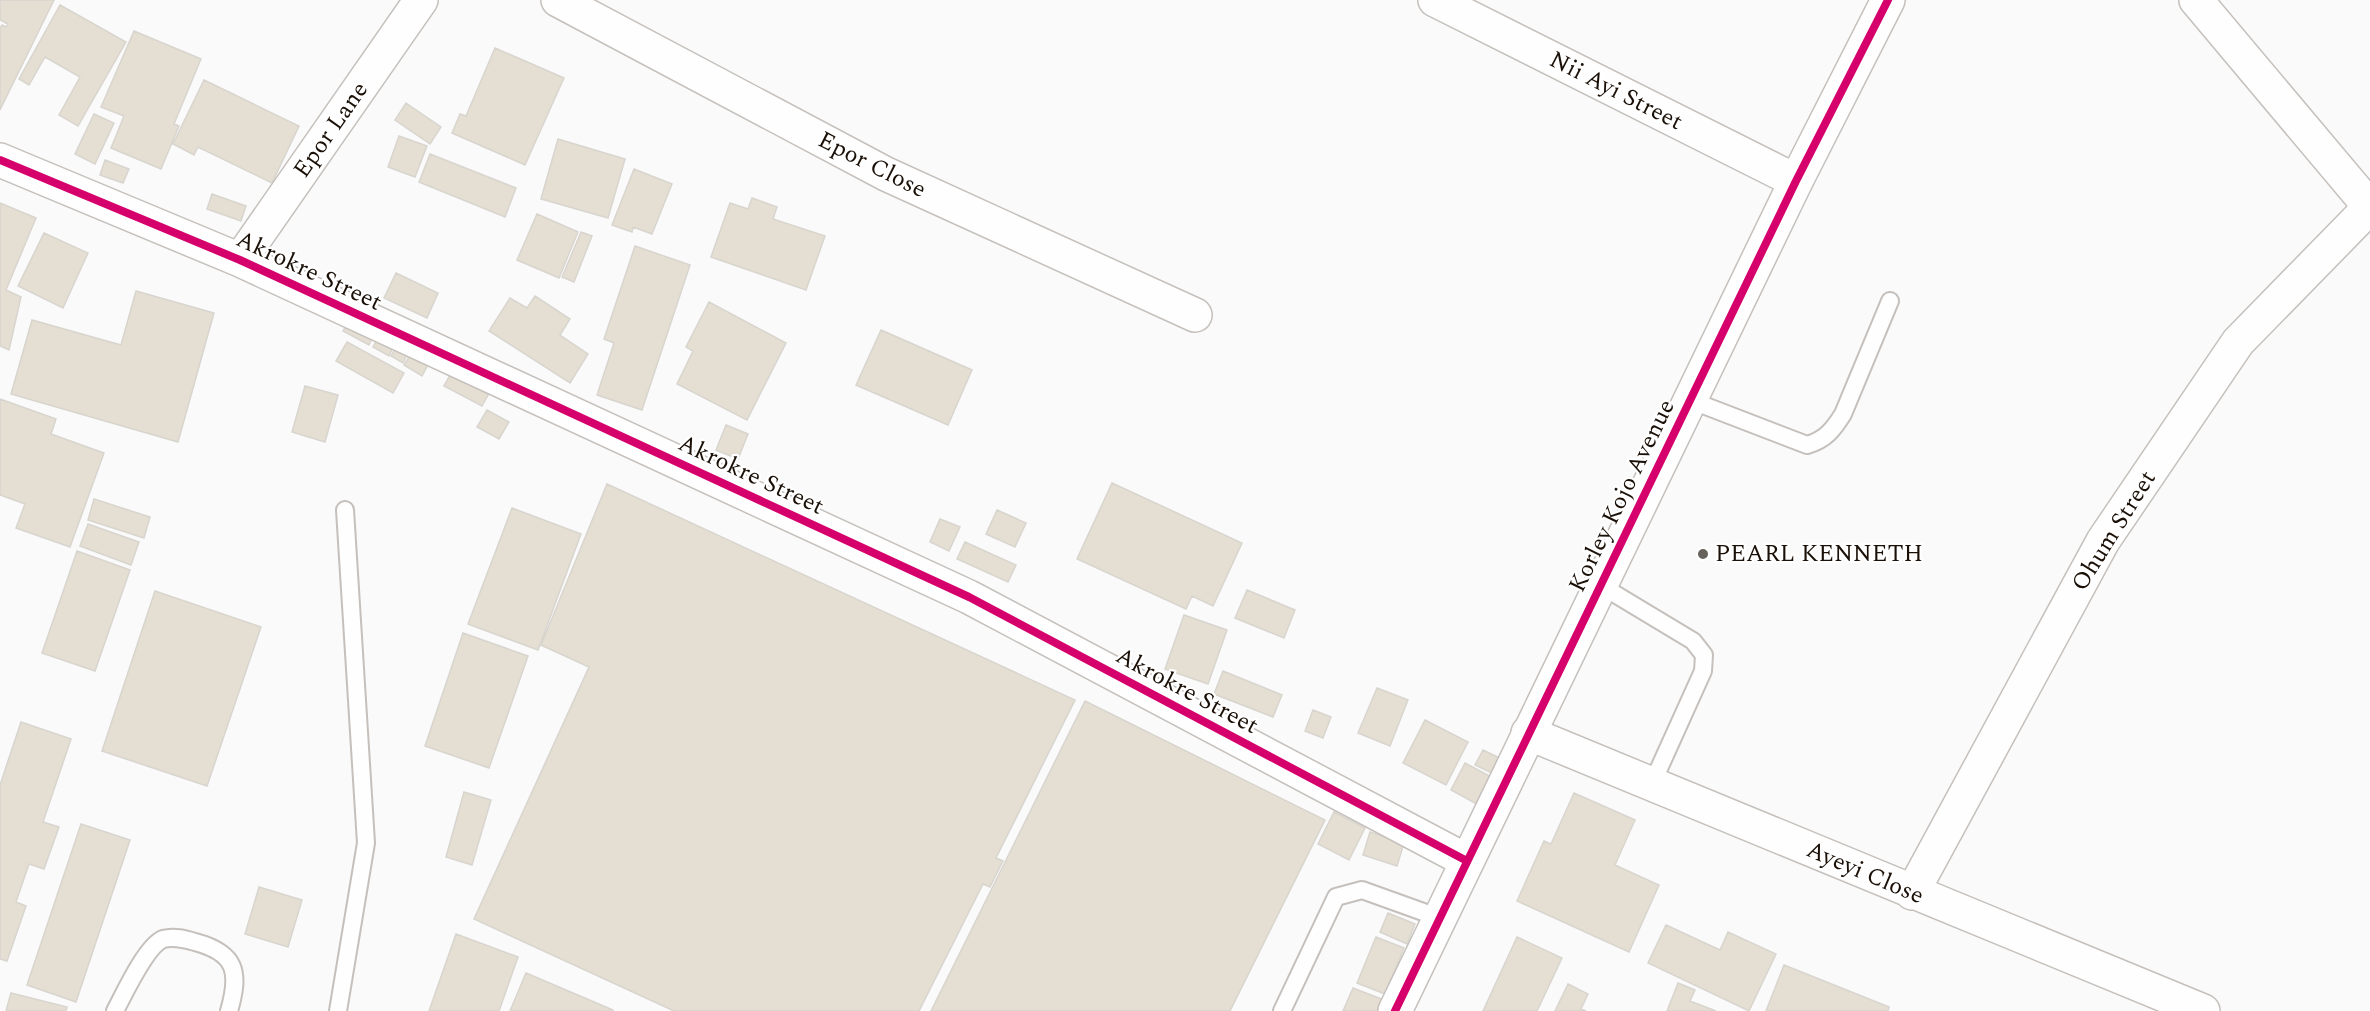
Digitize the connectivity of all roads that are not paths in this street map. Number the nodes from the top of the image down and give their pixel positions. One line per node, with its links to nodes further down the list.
1 (421, 0): 9 (street, Epor Lane)
2 (558, 0): 11 (street, Epor Close)
3 (1435, 0): 7 (street, Nii Ayi Street)
4 (1888, 0): 7 (street, Korley Kojo Avenue)
5 (2196, 0): 8 (street)
6 (0, 160): 9 (street, Akrokre Street)
7 (1796, 181): 12 (street, Korley Kojo Avenue)
8 (2370, 207): 18 (street, Ohum Street)
9 (240, 260): 17 (street, Akrokre Street)
10 (1890, 301): 12 (lane)
11 (1195, 315)
12 (1690, 400): 14 (street, Korley Kojo Avenue)
13 (345, 510): 22 (lane)
14 (1600, 585): 15 (street, Korley Kojo Avenue); 16 (lane)
15 (1528, 733): 16 (street, Ayeyi Close); 17 (street, Korley Kojo Avenue)
16 (1652, 784): 18 (street, Ayeyi Close)
17 (1467, 861): 19 (street, Korley Kojo Avenue)
18 (1912, 893): 25 (street, Ayeyi Close)
19 (1440, 918): 23 (lane); 24 (street, Korley Kojo Avenue)
20 (115, 1011): 21 (lane)
21 (230, 1011)
22 (338, 1011)
23 (1282, 1011)
24 (1395, 1011)
25 (2203, 1011)

